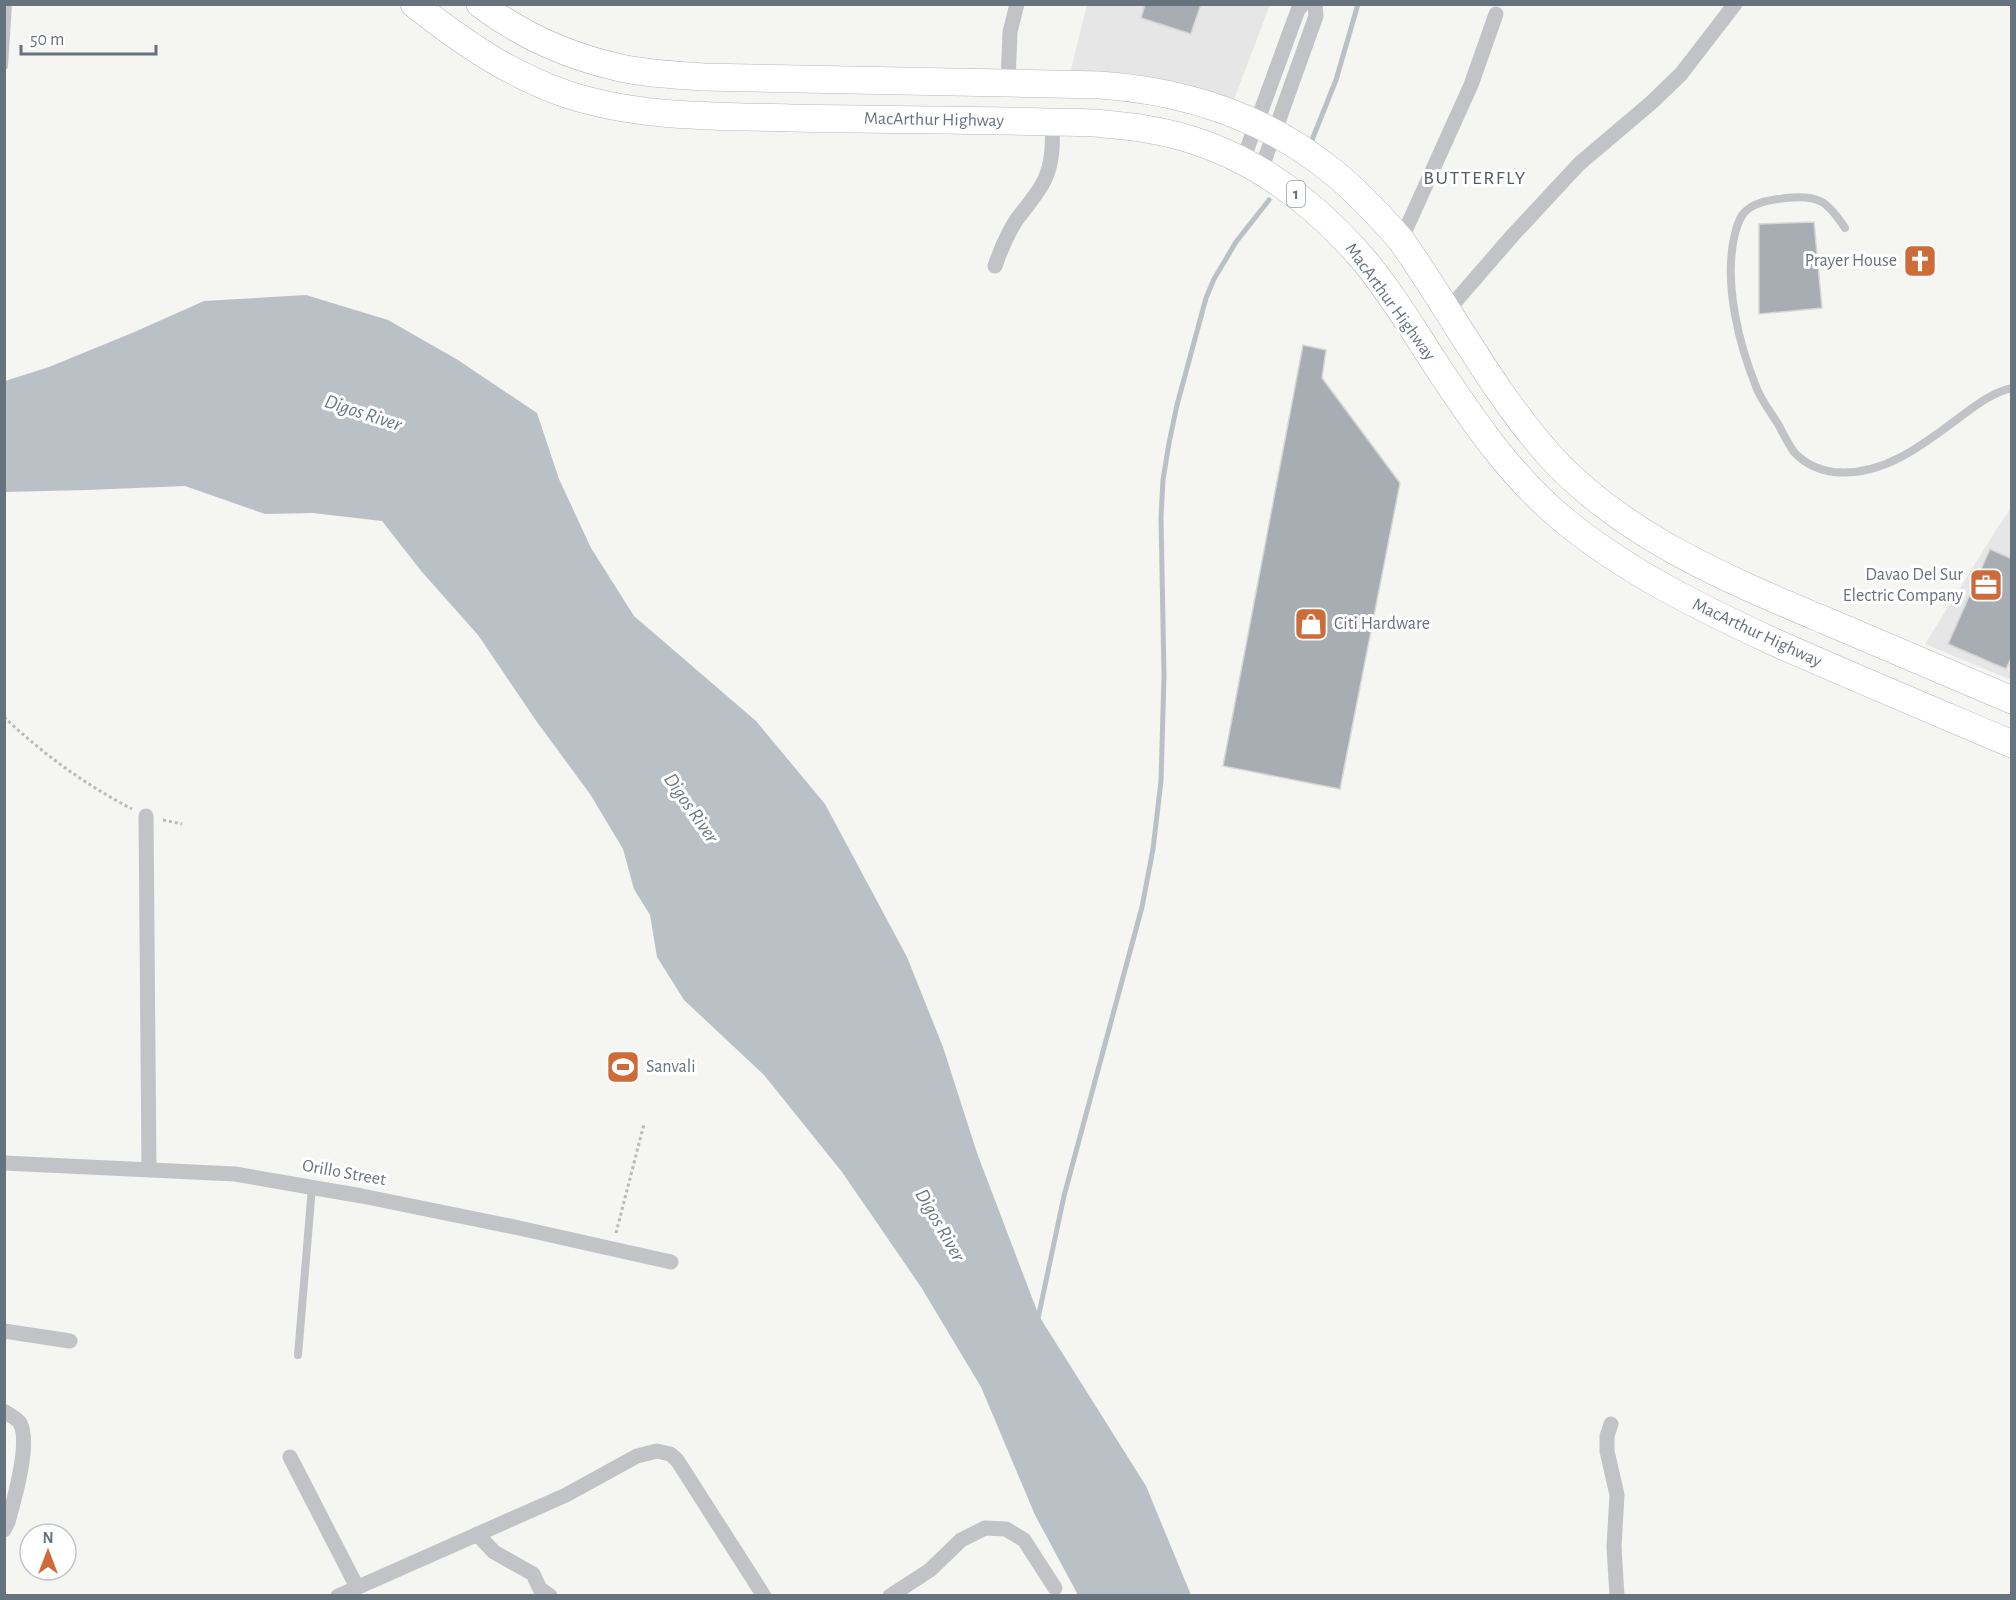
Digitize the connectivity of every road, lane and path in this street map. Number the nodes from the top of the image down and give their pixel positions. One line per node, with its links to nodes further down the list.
1 (8, 4): 9 (lane)
2 (414, 4): 11 (highway, MacArthur Highway / 1)
3 (480, 4): 10 (highway, MacArthur Highway / 1)
4 (1017, 4): 10 (street)
5 (1303, 4): 12 (street)
6 (1314, 4): 12 (street)
7 (1735, 4): 17 (street)
8 (1496, 14): 15 (street)
9 (4, 66)
10 (1008, 82): 12 (highway, MacArthur Highway / 1)
11 (1052, 122): 13 (highway, MacArthur Highway / 1); 16 (street)
12 (1264, 127): 13 (street); 15 (highway, MacArthur Highway / 1)
13 (1252, 165): 21 (highway, MacArthur Highway / 1)
14 (1845, 228): 18 (lane)
15 (1401, 240): 17 (highway, MacArthur Highway / 1)
16 (995, 266)
17 (1447, 311): 19 (highway, MacArthur Highway / 1)
18 (2012, 388)
19 (2012, 700)
20 (4, 717): 22 (path)
21 (2012, 744)
22 (146, 816): 23 (path); 26 (street)
23 (182, 824)
24 (644, 1124): 28 (path)
25 (4, 1163): 26 (street, Orillo Street)
26 (149, 1169): 27 (street, Orillo Street)
27 (312, 1187): 28 (street, Orillo Street); 32 (lane)
28 (612, 1250): 29 (street, Orillo Street)
29 (671, 1263)
30 (4, 1331): 31 (street)
31 (70, 1341)
32 (298, 1355)
33 (4, 1411): 36 (street)
34 (1611, 1424): 44 (street)
35 (290, 1457): 38 (street)
36 (4, 1530)
37 (477, 1534): 38 (street); 41 (street); 42 (street)
38 (357, 1587): 40 (street)
39 (1055, 1588): 43 (street)
40 (338, 1596)
41 (550, 1596)
42 (764, 1596)
43 (890, 1596)
44 (1617, 1596)

